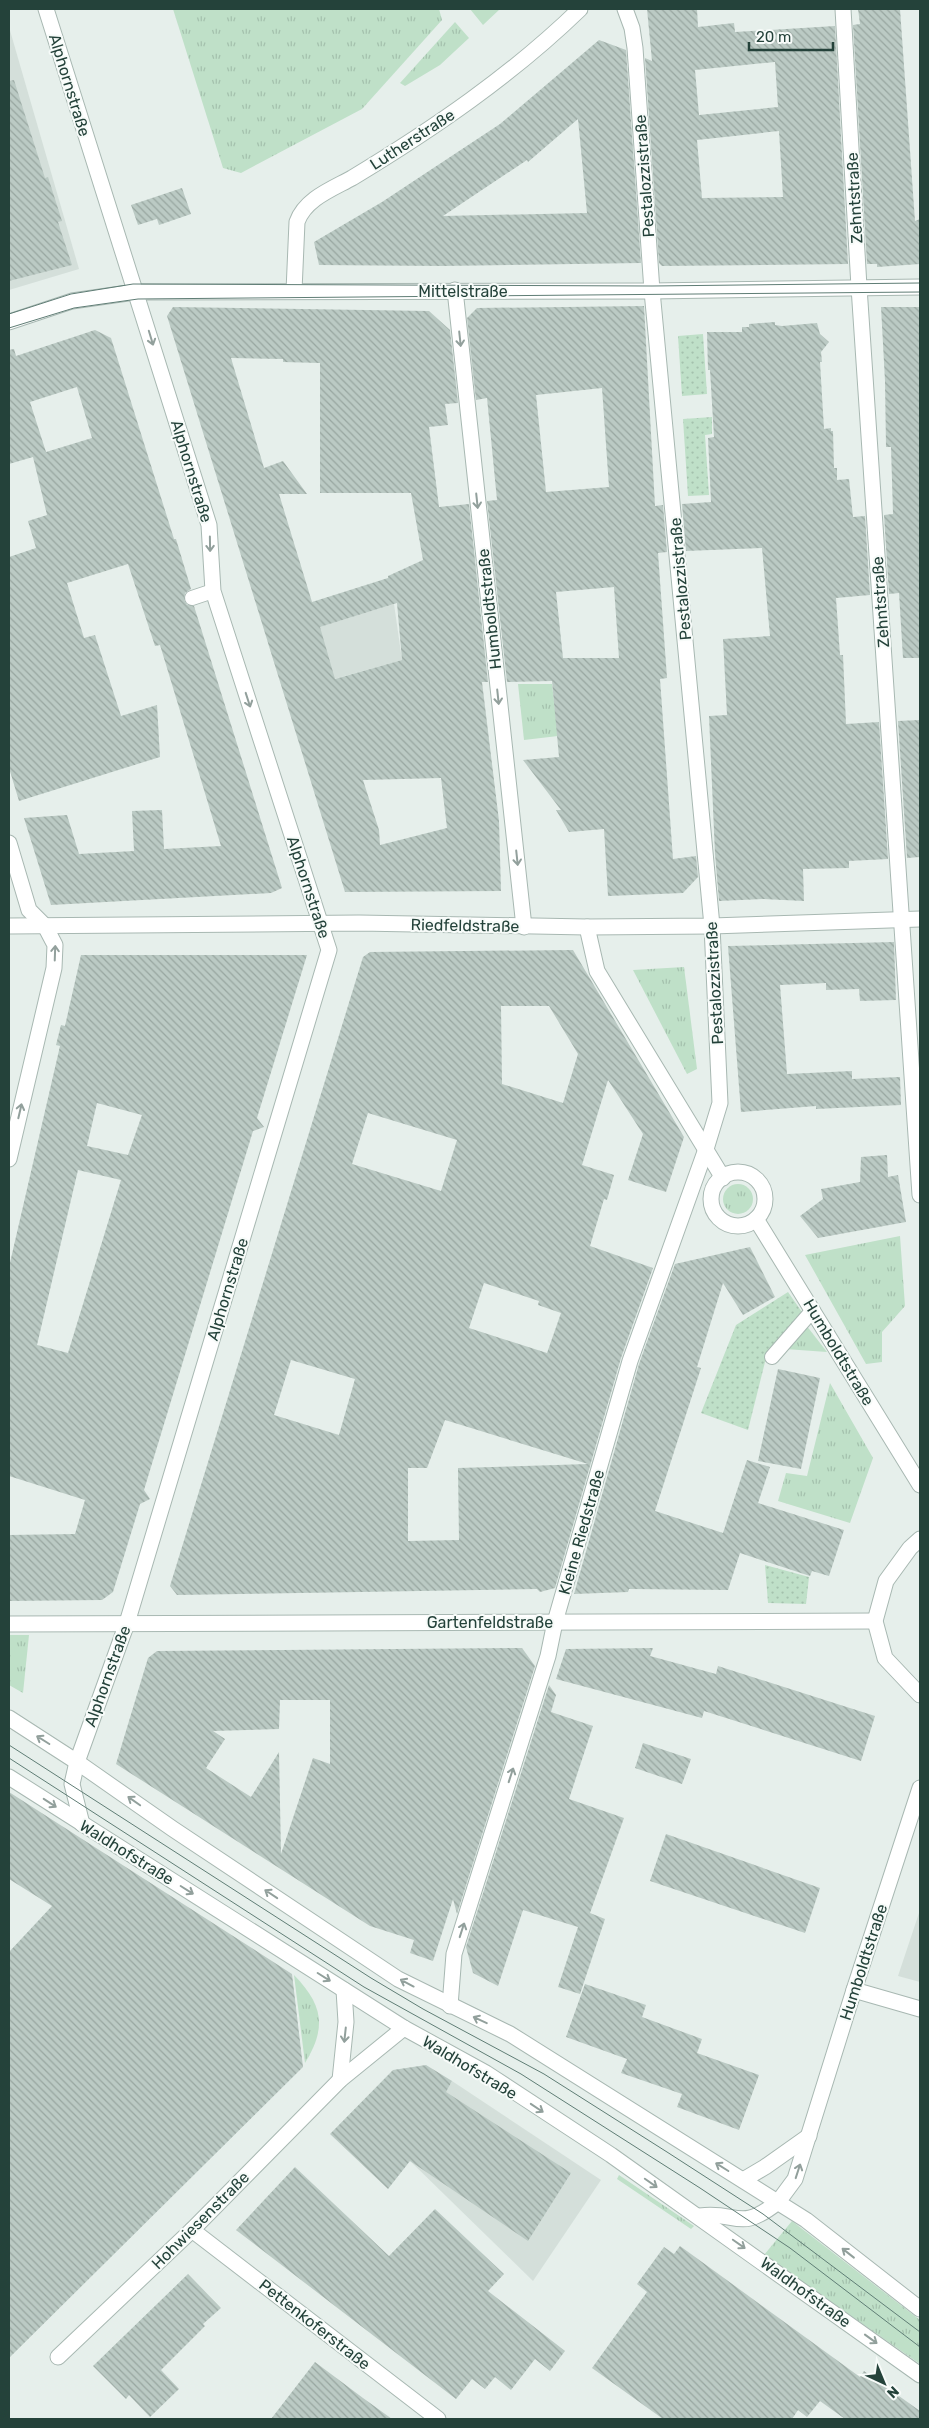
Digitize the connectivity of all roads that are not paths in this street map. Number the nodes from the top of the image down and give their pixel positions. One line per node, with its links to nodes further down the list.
1 (46, 9): 10 (street, Alphornstraße)
2 (580, 9): 8 (street, Lutherstraße)
3 (625, 9): 9 (street, Pestalozzistraße)
4 (843, 9): 5 (street, Zehntstraße)
5 (859, 287): 6 (street, Mittelstraße); 9 (street, Mittelstraße); 15 (street, Zehntstraße)
6 (920, 287)
7 (455, 290): 8 (street, Mittelstraße); 9 (street, Mittelstraße); 21 (street, Humboldtstraße, one-way to 21)
8 (294, 291): 10 (street, Mittelstraße)
9 (652, 291): 20 (street, Pestalozzistraße)
10 (135, 292): 11 (street, Mittelstraße); 12 (street, Alphornstraße, one-way to 12)
11 (9, 322)
12 (212, 591): 13 (lane); 17 (street, Alphornstraße, one-way to 17)
13 (192, 598)
14 (9, 843): 19 (street)
15 (902, 919): 16 (street, Riedfeldstraße); 20 (street, Riedfeldstraße); 26 (street, Zehntstraße)
16 (920, 919)
17 (321, 923): 19 (street, Riedfeldstraße); 21 (street, Riedfeldstraße); 34 (street, Alphornstraße)
18 (9, 926): 19 (street, Riedfeldstraße)
19 (45, 926): 24 (street, one-way to 19)
20 (712, 926): 22 (street, Riedfeldstraße); 23 (street, Pestalozzistraße)
21 (524, 927): 22 (street, Riedfeldstraße)
22 (587, 927): 23 (street)
23 (706, 1149): 25 (street); 33 (street, Kleine Riedstraße)
24 (9, 1158)
25 (723, 1178): 27 (street); 27 (street)
26 (920, 1195)
27 (756, 1219): 28 (street, Humboldtstraße)
28 (813, 1310): 29 (lane); 30 (street, Humboldtstraße)
29 (772, 1357)
30 (920, 1486)
31 (920, 1539): 32 (street)
32 (875, 1621): 33 (street, Gartenfeldstraße); 36 (street)
33 (555, 1622): 34 (street, Gartenfeldstraße); 44 (street, Kleine Riedstraße, one-way to 33)
34 (127, 1623): 35 (street, Gartenfeldstraße); 38 (street, Alphornstraße)
35 (9, 1624)
36 (920, 1695)
37 (9, 1718): 38 (street, one-way to 37)
38 (77, 1762): 41 (street, Alphornstraße); 44 (street, one-way to 38)
39 (9, 1777): 41 (street, Waldhofstraße, one-way to 41)
40 (920, 1788): 43 (street, Humboldtstraße)
41 (82, 1824): 42 (street, Waldhofstraße, one-way to 42)
42 (344, 1990): 46 (street, Waldhofstraße); 47 (street, one-way to 47)
43 (854, 1990): 45 (street); 48 (street, Humboldtstraße)
44 (450, 2006): 49 (street, one-way to 44)
45 (920, 2009)
46 (404, 2028): 47 (street, Hohwiesenstraße); 51 (street, Waldhofstraße, one-way to 51)
47 (340, 2080): 52 (street, Hohwiesenstraße)
48 (809, 2136): 49 (street); 50 (street, Humboldtstraße, one-way to 48)
49 (743, 2180): 50 (street)
50 (778, 2202): 51 (street, Humboldtstraße); 53 (street, one-way to 50)
51 (699, 2216): 55 (street, Waldhofstraße, one-way to 55)
52 (192, 2230): 54 (street, Hohwiesenstraße); 56 (street, Pettenkoferstraße)
53 (920, 2310)
54 (58, 2357)
55 (920, 2374)
56 (438, 2419)

